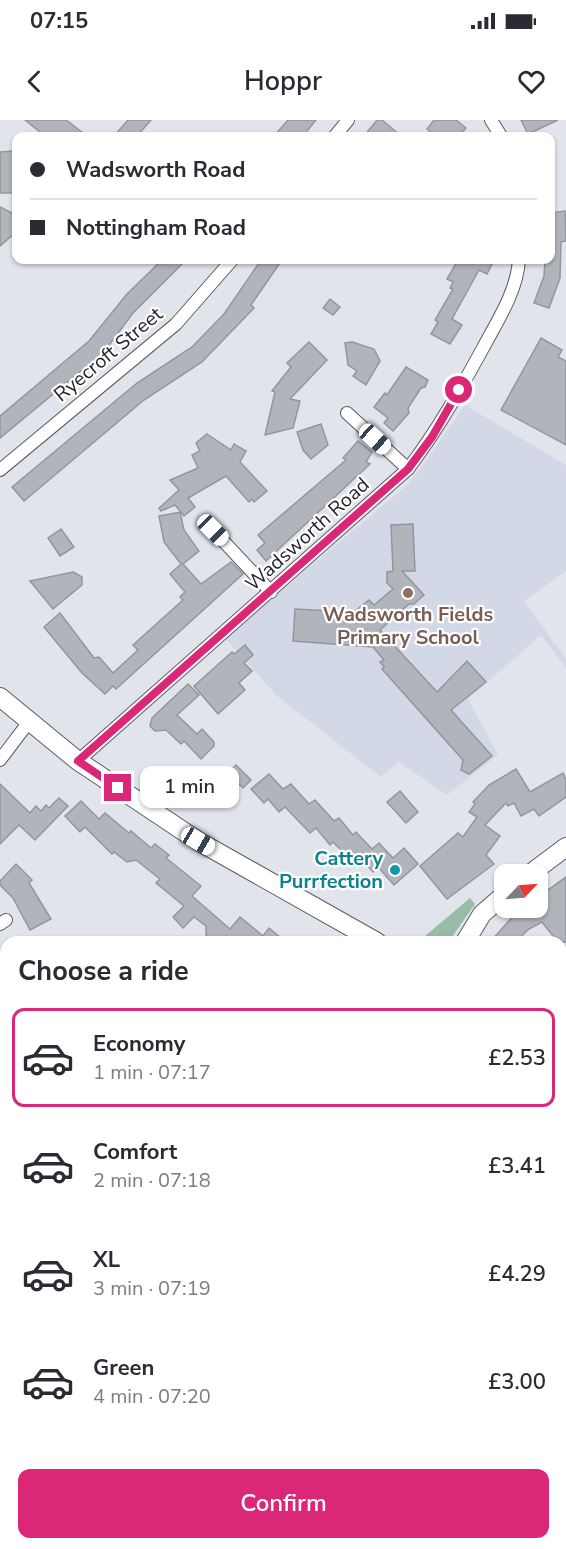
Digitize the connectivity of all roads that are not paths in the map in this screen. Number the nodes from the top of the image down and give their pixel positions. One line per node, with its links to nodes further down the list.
1 (348, 120): 2 (street)
2 (338, 132)
3 (228, 264): 7 (street, Ryecroft Street)
4 (519, 264): 6 (street, Wadsworth Road)
5 (347, 413): 6 (street)
6 (408, 469): 9 (street, Wadsworth Road)
7 (0, 470)
8 (213, 530): 9 (street)
9 (271, 592): 13 (street, Wadsworth Road)
10 (0, 697): 11 (main road)
11 (28, 723): 12 (street); 13 (main road)
12 (0, 760)
13 (78, 761): 17 (main road)
14 (566, 847): 15 (main road)
15 (543, 864)
16 (494, 904): 18 (main road)
17 (361, 936)
18 (469, 936)

